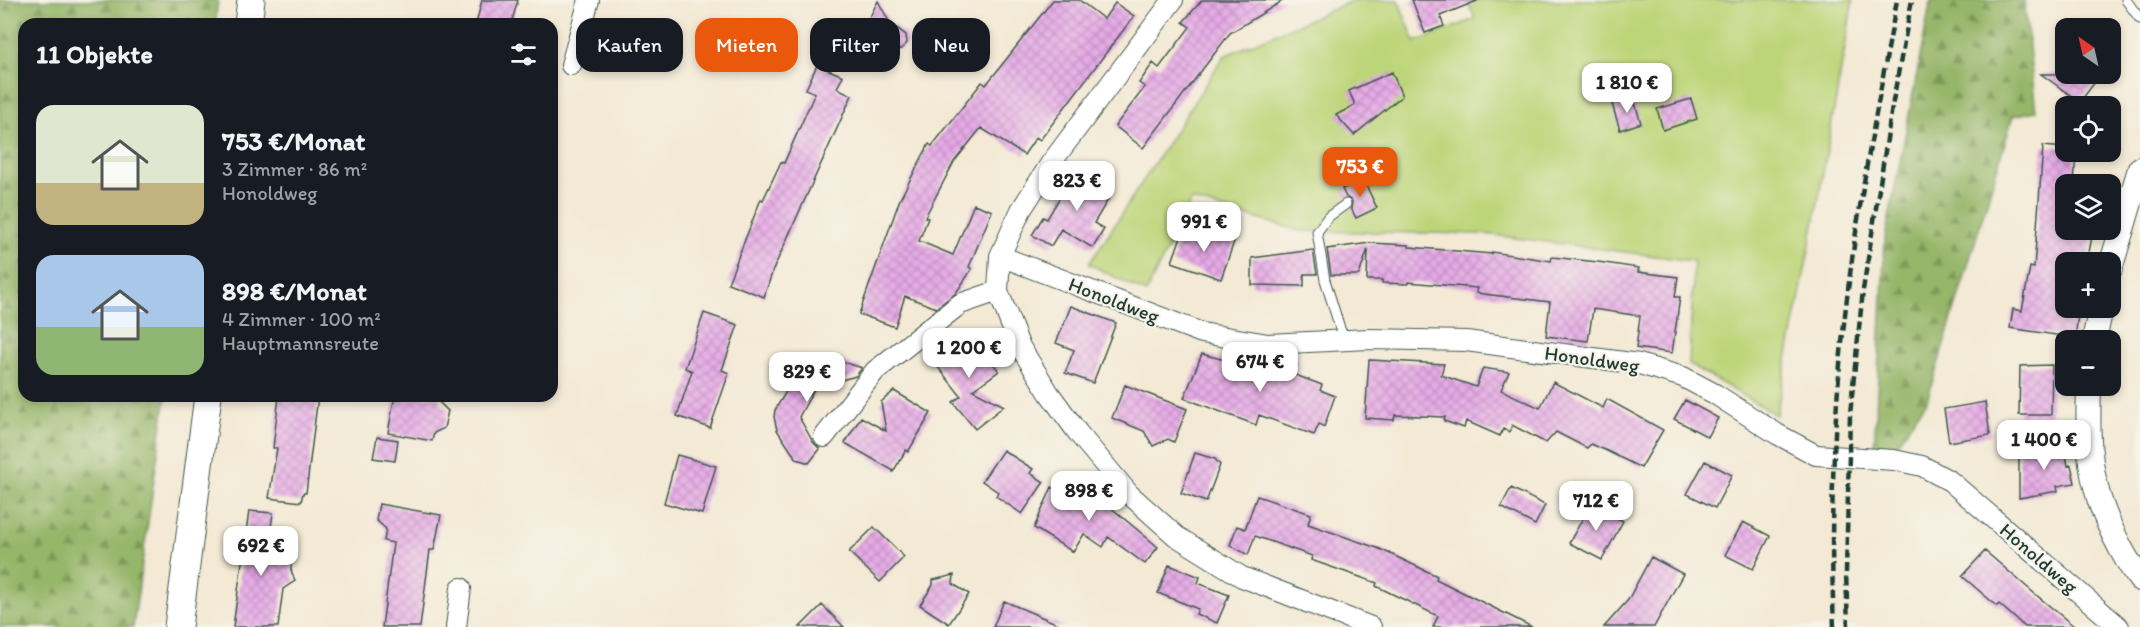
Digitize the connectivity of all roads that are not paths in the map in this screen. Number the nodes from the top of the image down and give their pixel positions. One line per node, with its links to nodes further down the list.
1 (250, 0): 5 (main road)
2 (588, 0): 7 (street)
3 (1173, 0): 11 (street)
4 (2126, 0): 6 (lane)
5 (248, 18)
6 (2140, 19)
7 (571, 65)
8 (2140, 169): 10 (street)
9 (1346, 204): 13 (lane)
10 (2115, 252)
11 (1000, 256): 12 (street); 13 (street, Honoldweg)
12 (998, 291): 16 (street); 21 (street)
13 (1344, 341): 22 (street, Honoldweg)
14 (2089, 396): 17 (street)
15 (207, 402): 19 (main road)
16 (824, 437)
17 (2140, 579)
18 (461, 588): 20 (street)
19 (178, 627)
20 (456, 627)
21 (1371, 627)
22 (2119, 627)

